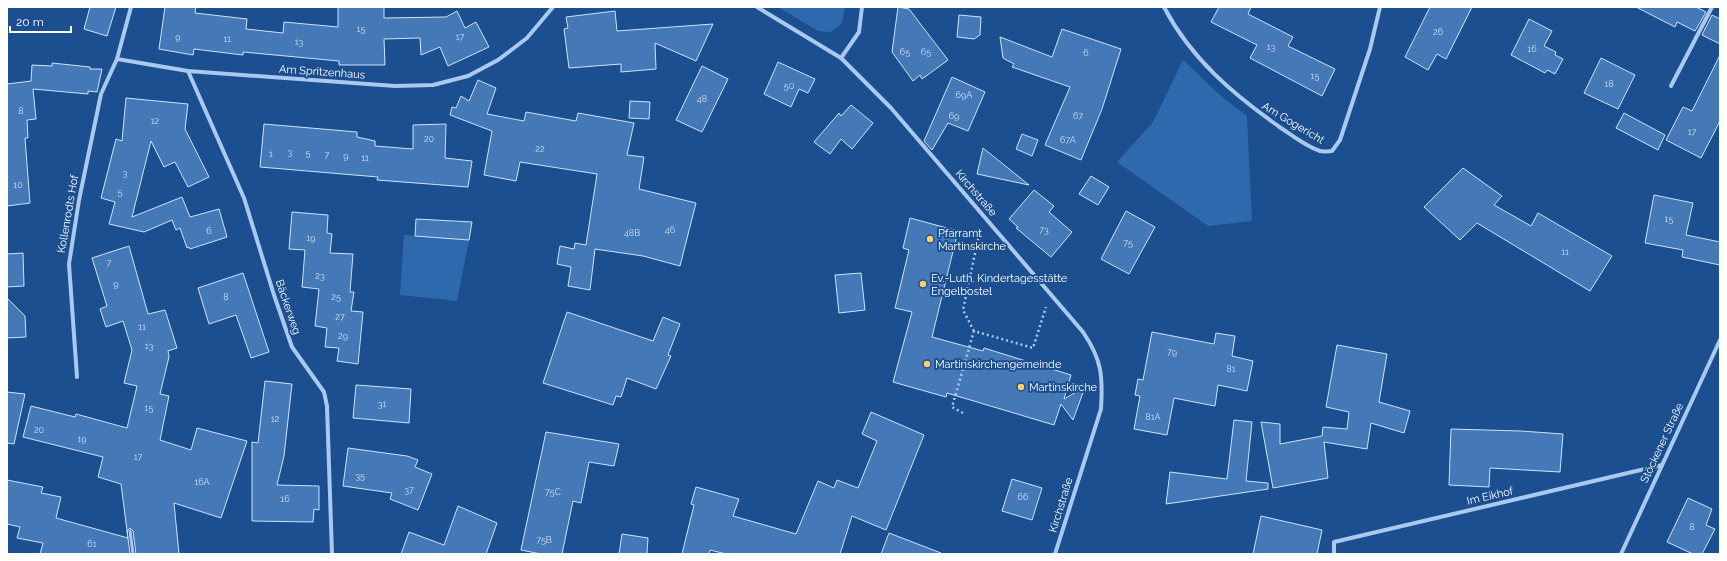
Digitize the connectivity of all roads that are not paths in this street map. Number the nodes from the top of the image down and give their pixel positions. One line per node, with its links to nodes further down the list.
1 (131, 7): 9 (street)
2 (553, 7): 10 (street, Am Spritzenhaus)
3 (757, 7): 8 (street, Kirchstraße)
4 (862, 7): 8 (street)
5 (1164, 7): 6 (street, Am Gogericht)
6 (1380, 7)
7 (1712, 7): 11 (street)
8 (841, 58): 18 (street, Kirchstraße)
9 (117, 59): 10 (street, Am Spritzenhaus); 13 (street, Kollenrodts Hof)
10 (188, 71): 17 (street, Bäckerweg)
11 (1671, 86)
12 (1720, 340): 14 (street, Stöckener Straße)
13 (77, 378)
14 (1662, 465): 19 (street, Im Eikhof); 20 (street, Stöckener Straße)
15 (130, 531): 16 (lane)
16 (133, 554)
17 (332, 554)
18 (1055, 554)
19 (1334, 554)
20 (1621, 554)

